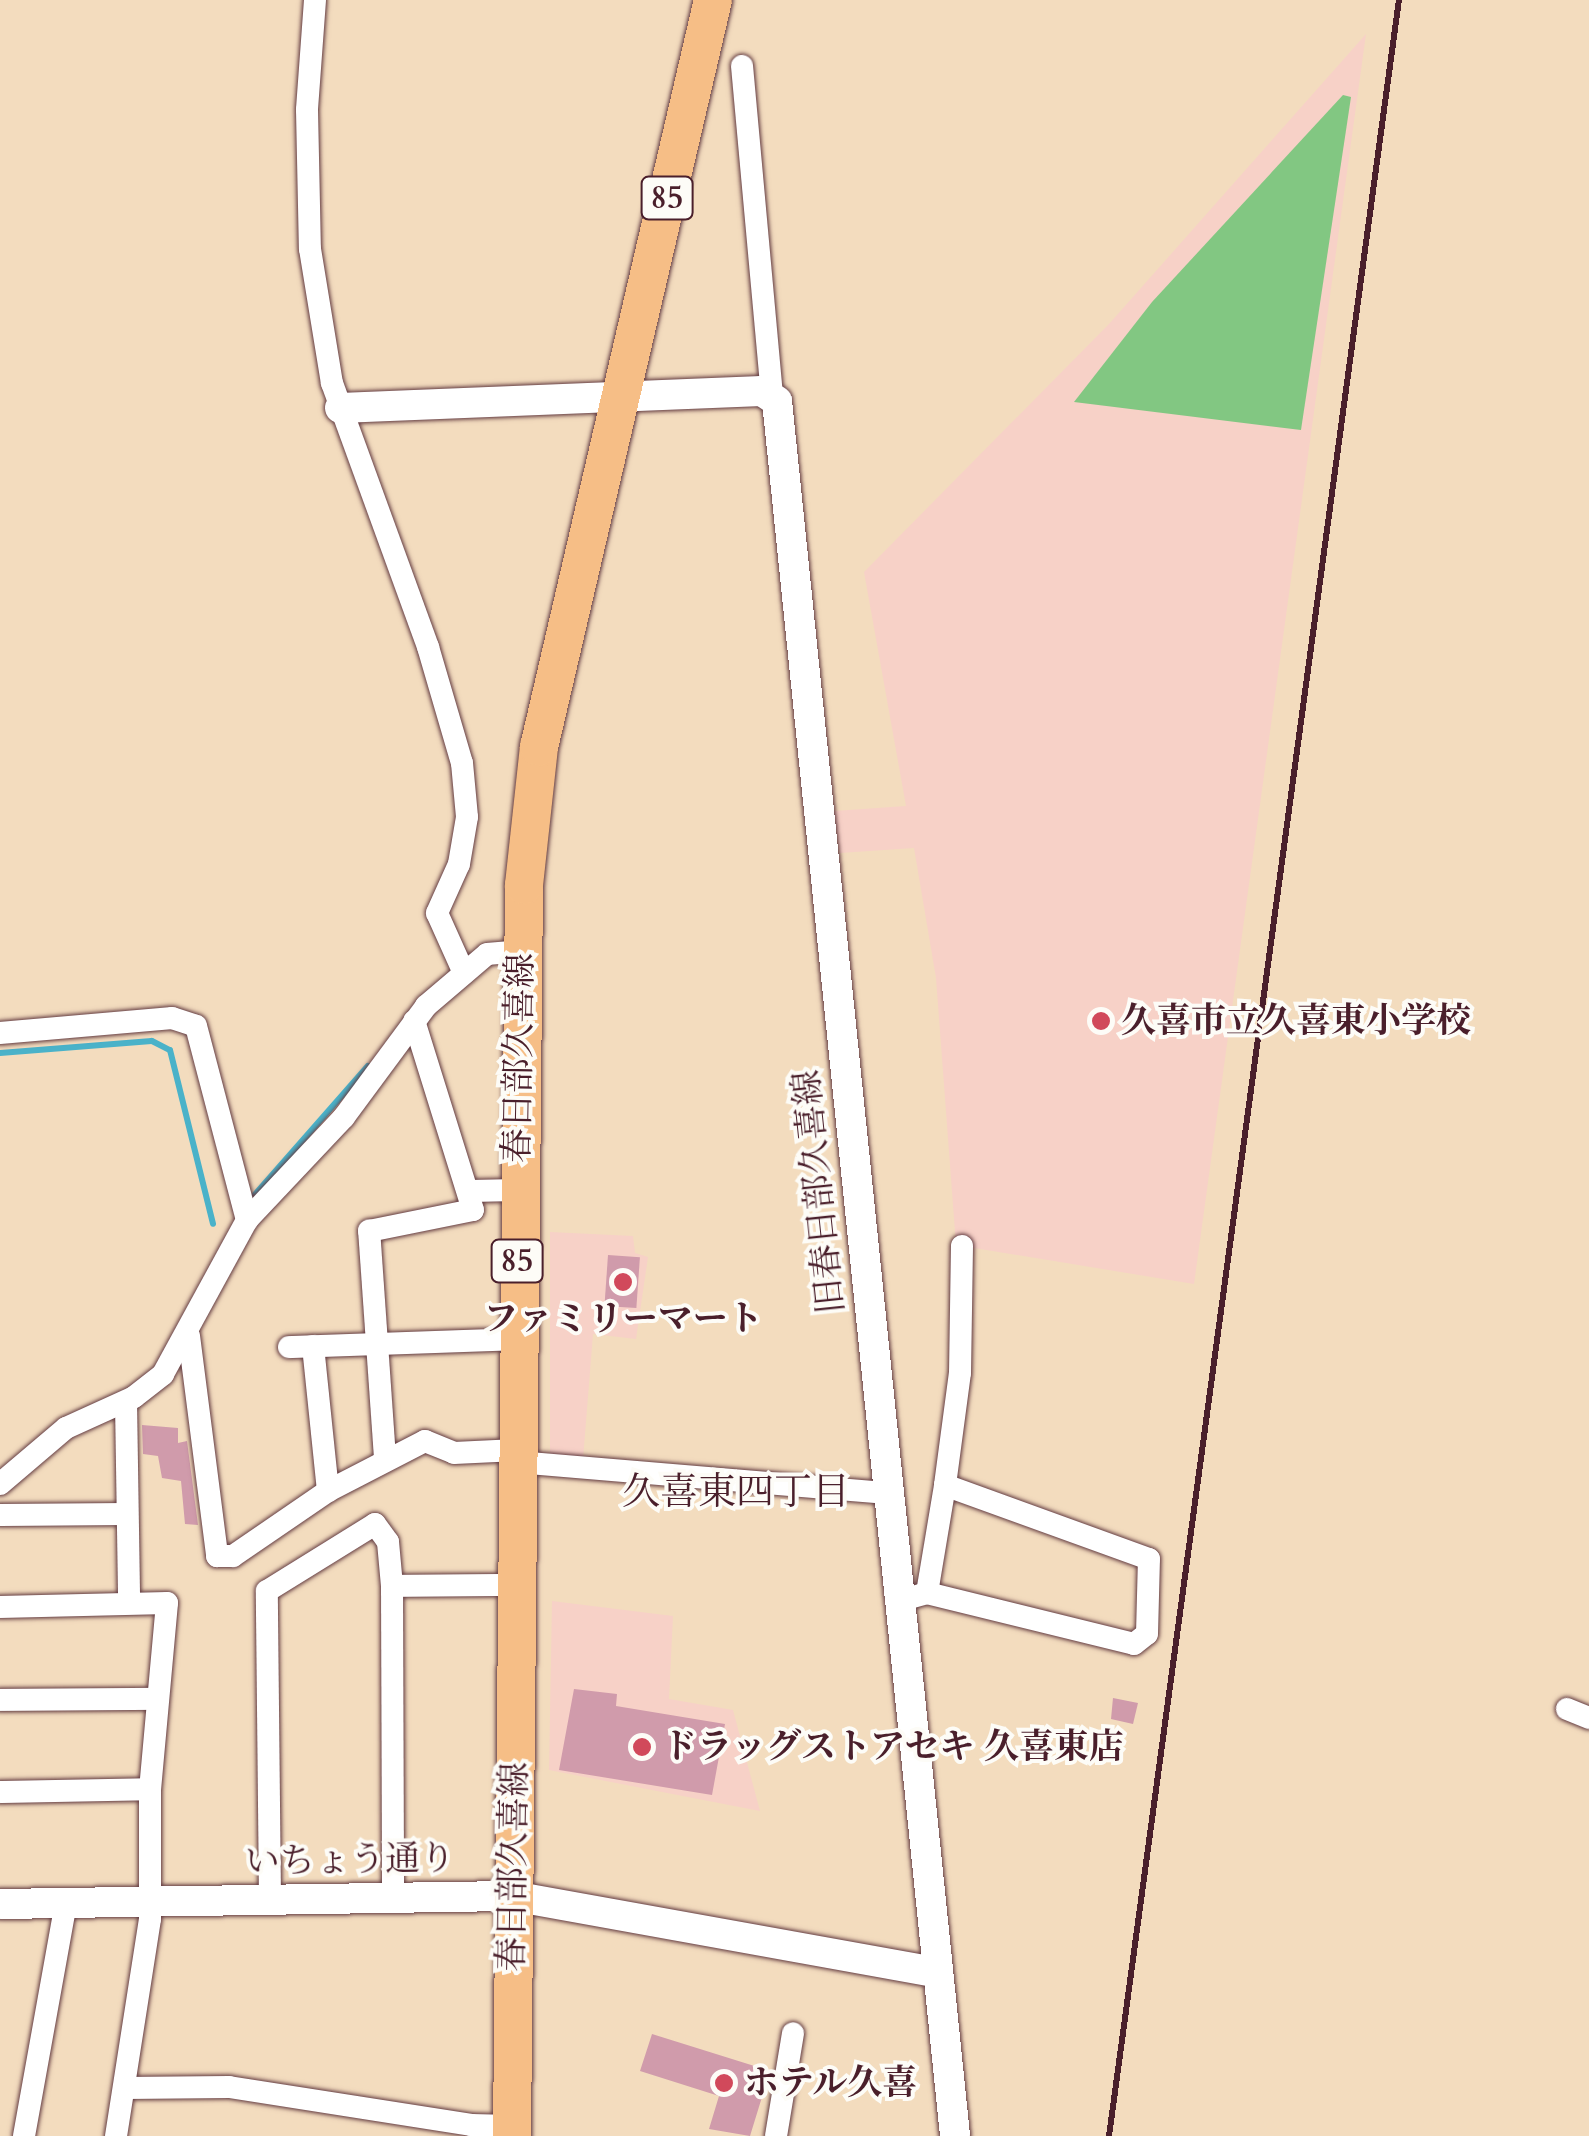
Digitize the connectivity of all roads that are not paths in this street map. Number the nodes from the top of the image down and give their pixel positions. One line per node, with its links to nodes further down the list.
1 (315, 0): 6 (street)
2 (713, 0): 5 (main road, 春日部久喜線 / 85)
3 (742, 66): 4 (street)
4 (772, 394): 5 (street); 26 (street, 旧春日部久喜線)
5 (620, 397): 6 (street); 7 (main road, 春日部久喜線 / 85)
6 (340, 408): 8 (street)
7 (520, 951): 8 (street); 11 (main road, 春日部久喜線 / 85)
8 (464, 973): 9 (street)
9 (414, 1021): 12 (street); 13 (street)
10 (0, 1033): 13 (street)
11 (518, 1190): 12 (street); 16 (main road, 春日部久喜線 / 85)
12 (469, 1191): 17 (street)
13 (247, 1220): 15 (street)
14 (962, 1246): 24 (street)
15 (189, 1336): 20 (street); 25 (street)
16 (517, 1339): 17 (street); 21 (main road, 春日部久喜線 / 85)
17 (377, 1342): 18 (street); 22 (street)
18 (313, 1346): 19 (street); 25 (street)
19 (289, 1347)
20 (126, 1402): 23 (street); 27 (street)
21 (517, 1456): 22 (street); 26 (street); 29 (main road, 春日部久喜線 / 85)
22 (386, 1458): 25 (street)
23 (0, 1484)
24 (945, 1484): 31 (street); 31 (street)
25 (328, 1491)
26 (888, 1493): 31 (street, 旧春日部久喜線)
27 (128, 1514): 28 (street); 32 (street)
28 (0, 1515)
29 (517, 1585): 30 (street); 40 (main road, 春日部久喜線 / 85)
30 (392, 1586): 41 (street); 42 (street)
31 (913, 1596): 46 (street, 旧春日部久喜線)
32 (128, 1602): 33 (street); 34 (street)
33 (0, 1607)
34 (156, 1699): 35 (street); 38 (street)
35 (0, 1700)
36 (1566, 1709): 37 (street)
37 (1589, 1718)
38 (150, 1789): 39 (street); 43 (street)
39 (0, 1792)
40 (512, 1896): 41 (street, いちょう通り); 46 (street, いちょう通り); 49 (main road, 春日部久喜線 / 85)
41 (393, 1898): 42 (street, いちょう通り)
42 (270, 1899): 43 (street, いちょう通り)
43 (152, 1900): 44 (street, いちょう通り); 48 (street)
44 (66, 1902): 45 (street, いちょう通り); 50 (street)
45 (0, 1904)
46 (934, 1972): 53 (street, 旧春日部久喜線)
47 (793, 2033): 52 (street)
48 (125, 2088): 49 (street); 51 (street)
49 (512, 2131)
50 (24, 2136)
51 (116, 2136)
52 (776, 2136)
53 (955, 2136)

